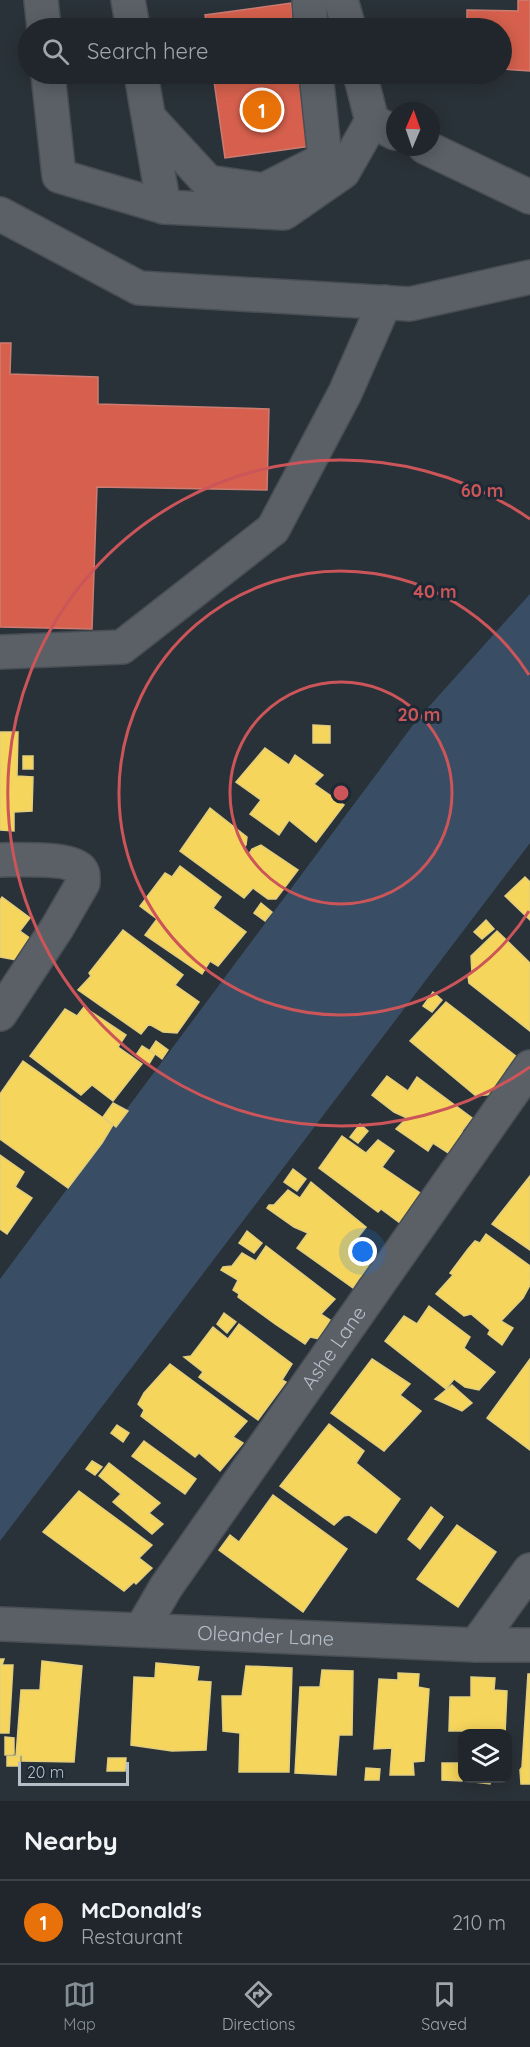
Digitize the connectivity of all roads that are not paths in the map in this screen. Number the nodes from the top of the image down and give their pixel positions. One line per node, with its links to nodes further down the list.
1 (41, 0): 5 (lane)
2 (128, 0): 6 (lane)
3 (309, 0): 7 (lane)
4 (341, 0): 8 (lane)
5 (43, 18)
6 (131, 18)
7 (310, 18)
8 (346, 18)
9 (49, 84): 17 (lane)
10 (143, 84): 13 (lane)
11 (317, 84): 13 (lane)
12 (364, 84): 14 (lane)
13 (149, 118): 17 (lane)
14 (383, 127): 17 (lane)
15 (440, 154): 16 (lane)
16 (530, 197)
17 (164, 207)
18 (1, 217): 20 (lane)
19 (530, 277): 20 (lane)
20 (385, 302): 21 (lane)
21 (0, 652)
22 (0, 860): 23 (lane)
23 (0, 1014)
24 (530, 1067): 27 (lane, Ashe Lane)
25 (530, 1570): 28 (lane)
26 (0, 1624): 27 (lane, Oleander Lane)
27 (141, 1630): 28 (lane, Oleander Lane)
28 (476, 1645): 29 (lane, Oleander Lane)
29 (530, 1645)

